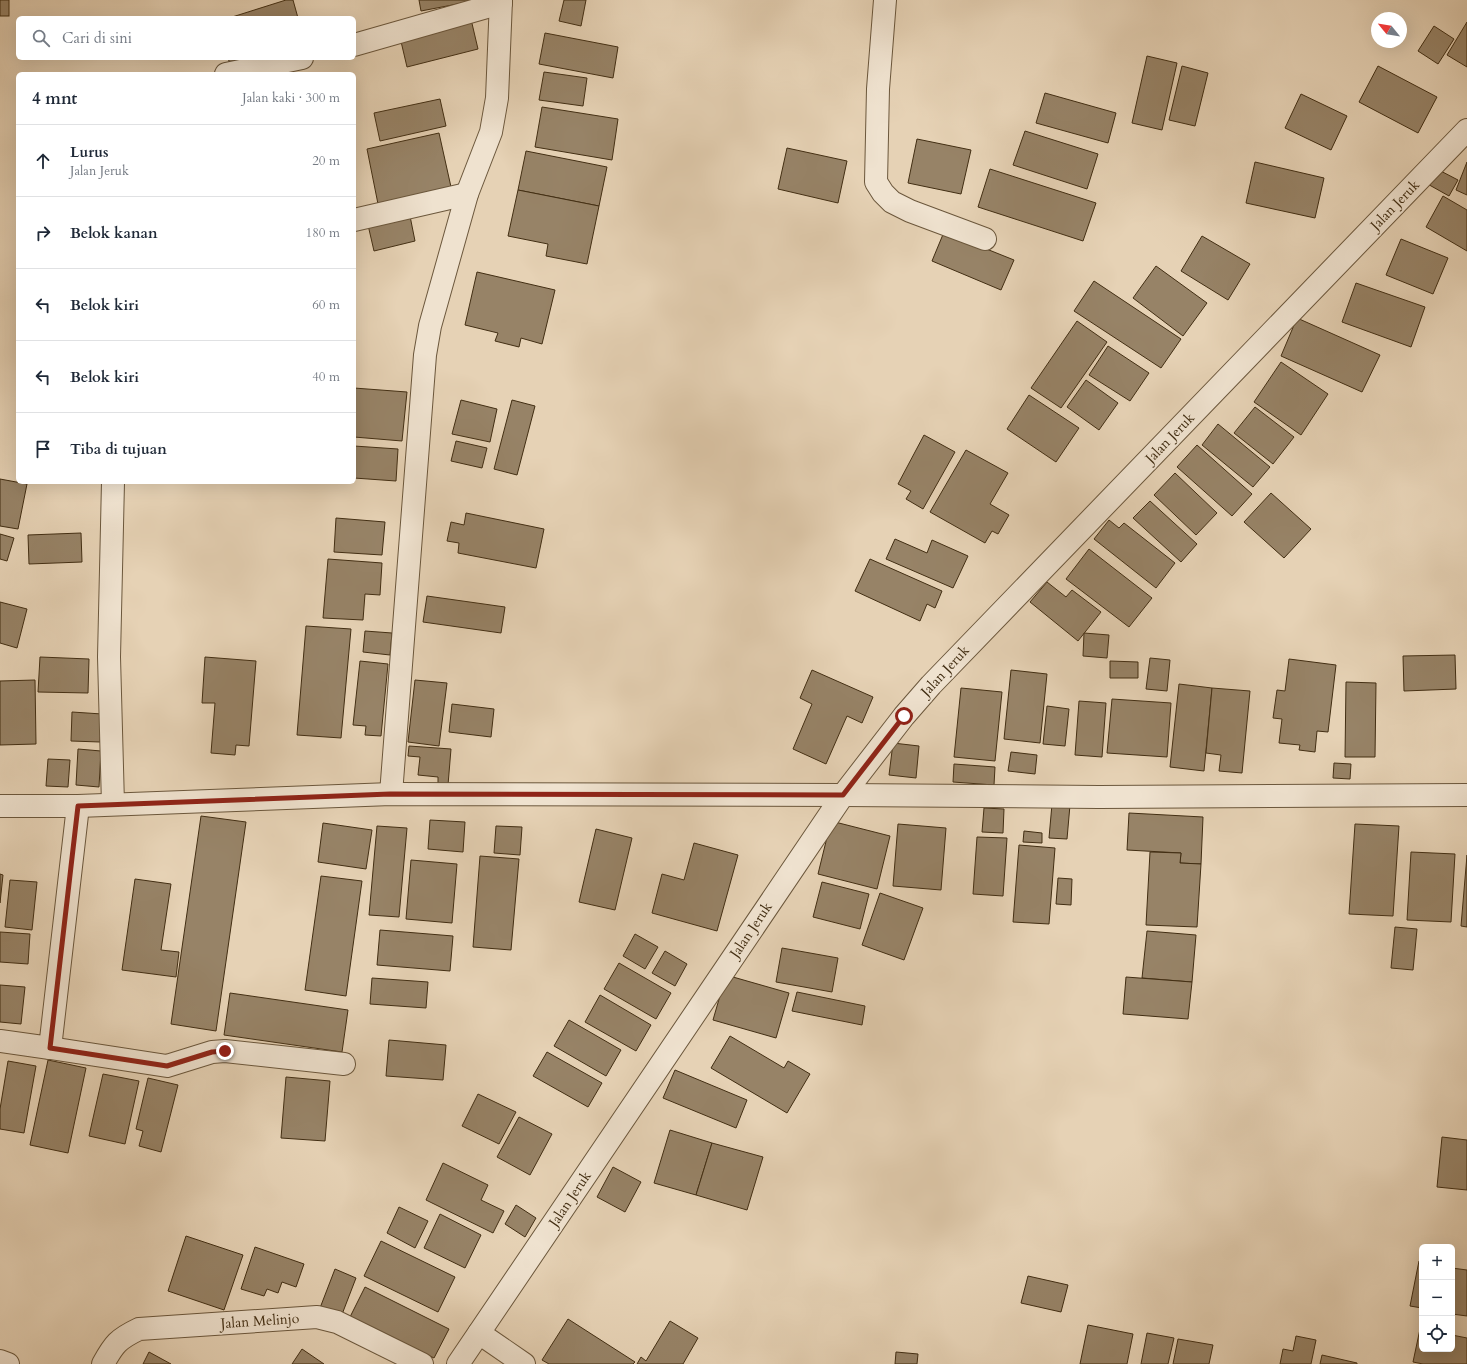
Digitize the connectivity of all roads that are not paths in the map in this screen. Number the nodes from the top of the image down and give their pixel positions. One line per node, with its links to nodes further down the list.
1 (885, 0): 9 (street)
2 (501, 2): 3 (street); 7 (street)
3 (356, 44)
4 (292, 60): 5 (street)
5 (236, 72)
6 (1467, 130): 12 (street, Jalan Jeruk)
7 (467, 194): 8 (street); 11 (street)
8 (356, 220)
9 (985, 239)
10 (113, 484): 14 (street)
11 (390, 794): 12 (street); 14 (street)
12 (843, 795): 13 (street); 20 (street, Jalan Jeruk)
13 (1467, 795)
14 (113, 804): 16 (street)
15 (0, 806): 16 (street)
16 (78, 806): 18 (street)
17 (0, 1041): 18 (street)
18 (50, 1048): 19 (street)
19 (344, 1064)
20 (479, 1333): 25 (street, Jalan Jeruk); 26 (street)
21 (0, 1361): 22 (street)
22 (8, 1364)
23 (103, 1364): 24 (street, Jalan Melinjo)
24 (422, 1364)
25 (458, 1364)
26 (524, 1364)

